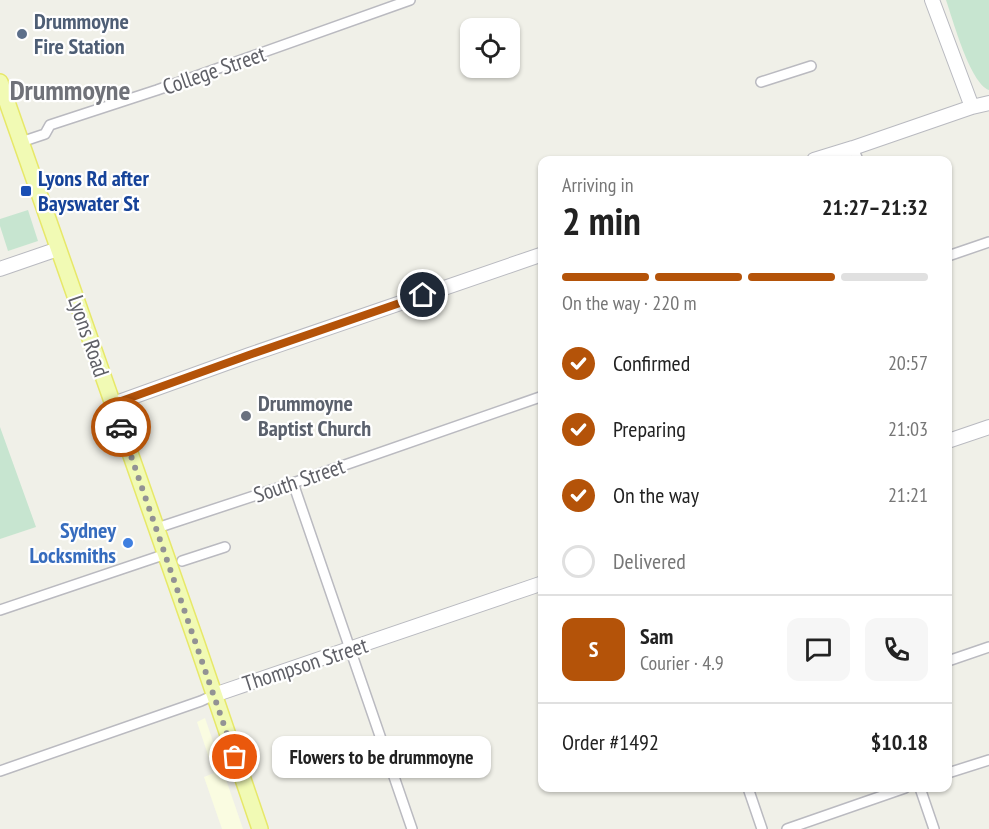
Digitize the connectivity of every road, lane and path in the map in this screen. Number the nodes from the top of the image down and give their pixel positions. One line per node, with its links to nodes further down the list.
1 (410, 0): 8 (street, College Street)
2 (932, 0): 7 (street)
3 (811, 66): 4 (street)
4 (761, 82)
5 (1, 88): 8 (main road, Lyons Road)
6 (989, 103): 7 (street)
7 (972, 107): 9 (street)
8 (21, 142): 11 (main road, Lyons Road)
9 (855, 154)
10 (989, 242): 12 (street)
11 (58, 249): 14 (street); 16 (main road, Lyons Road)
12 (952, 255)
13 (538, 256): 16 (street)
14 (0, 269)
15 (538, 398): 19 (street, South Street)
16 (113, 404): 20 (main road, Lyons Road)
17 (989, 427): 18 (street)
18 (952, 440)
19 (293, 483): 20 (street, South Street); 27 (street)
20 (156, 528): 22 (main road, Lyons Road)
21 (225, 547): 23 (street)
22 (166, 554): 25 (street); 29 (main road, Lyons Road)
23 (182, 561)
24 (538, 585): 27 (street, Thompson Street)
25 (0, 610)
26 (989, 647): 28 (street)
27 (350, 649): 29 (street, Thompson Street); 37 (street)
28 (952, 660)
29 (214, 694): 31 (street, Thompson Street); 36 (main road, Lyons Road)
30 (989, 761): 32 (street)
31 (0, 771)
32 (952, 772)
33 (749, 792): 38 (street)
34 (893, 792): 39 (street)
35 (921, 792): 40 (street)
36 (260, 829)
37 (412, 829)
38 (762, 829)
39 (787, 829)
40 (934, 829)

